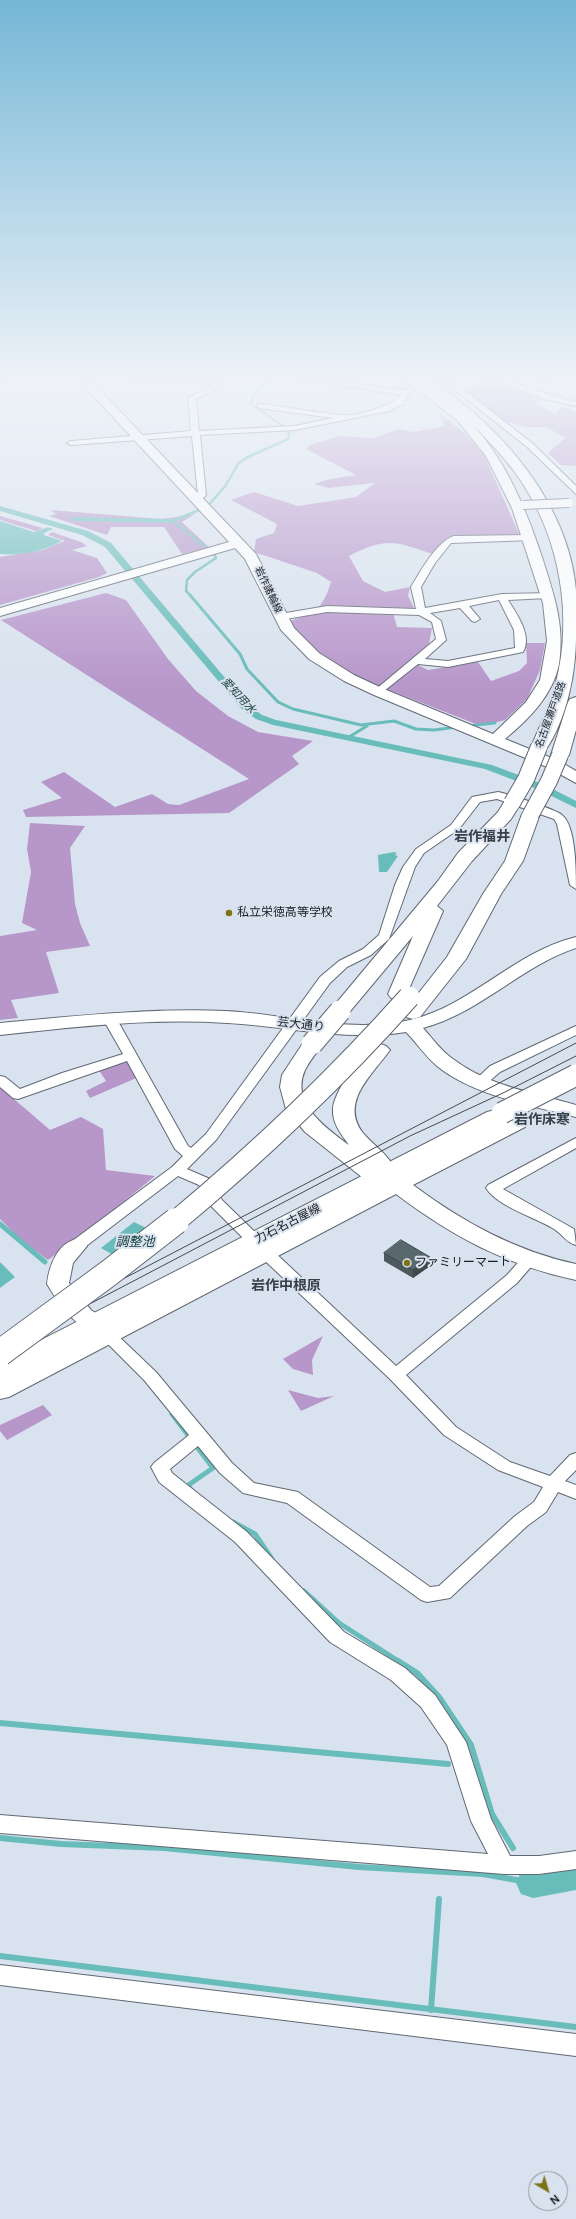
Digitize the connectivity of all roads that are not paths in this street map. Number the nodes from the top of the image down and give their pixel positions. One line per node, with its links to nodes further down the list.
1 (177, 481): 10 (main road, 岩作諸輪線)
2 (201, 481): 10 (street)
3 (506, 481): 9 (main road)
4 (527, 481): 26 (main road, 名古屋瀬戸道路, bridge)
5 (541, 481): 11 (main road)
6 (567, 481): 7 (street)
7 (576, 491)
8 (572, 503): 9 (street, bridge)
9 (520, 505): 12 (main road)
10 (201, 506): 13 (main road, 岩作諸輪線)
11 (562, 514)
12 (530, 538): 14 (main road); 18 (street)
13 (238, 543): 17 (main road); 19 (main road, 岩作諸輪線)
14 (548, 595): 15 (street); 24 (main road)
15 (502, 597): 16 (street); 21 (street)
16 (462, 604): 18 (street); 20 (street)
17 (0, 612)
18 (421, 612): 19 (street); 21 (street)
19 (280, 617): 22 (main road, 岩作諸輪線)
20 (475, 619)
21 (417, 661): 22 (street)
22 (379, 692): 24 (main road, 岩作諸輪線)
23 (576, 702): 29 (main road, 名古屋瀬戸道路, bridge)
24 (496, 739): 25 (main road, 岩作諸輪線)
25 (576, 778)
26 (445, 884): 29 (main road); 44 (main road, bridge)
27 (576, 885): 31 (street)
28 (576, 942): 29 (main road, 芸大通り)
29 (407, 1008): 31 (main road, 芸大通り); 37 (main road); 44 (main road); 51 (main road); 52 (main road, bridge)
30 (110, 1019): 31 (main road, 芸大通り); 32 (main road, 芸大通り); 34 (street)
31 (294, 1024): 42 (street)
32 (0, 1029)
33 (576, 1030): 37 (street)
34 (130, 1056): 36 (street); 42 (street)
35 (576, 1075): 40 (main road, 力石名古屋線, bridge)
36 (0, 1080)
37 (480, 1082): 39 (main road)
38 (576, 1091): 40 (main road, 力石名古屋線)
39 (576, 1111)
40 (510, 1118): 44 (main road, 力石名古屋線)
41 (576, 1142): 45 (street)
42 (193, 1155): 43 (street)
43 (177, 1170): 46 (street); 47 (street)
44 (388, 1178): 47 (main road, 力石名古屋線); 48 (main road)
45 (576, 1240)
46 (76, 1246): 50 (main road)
47 (260, 1247): 50 (main road, 力石名古屋線); 54 (street)
48 (528, 1261): 49 (main road); 54 (street)
49 (576, 1272)
50 (101, 1330): 53 (main road, 力石名古屋線); 55 (main road, 力石名古屋線); 56 (street)
51 (0, 1342)
52 (0, 1353)
53 (0, 1372)
54 (396, 1375): 58 (street)
55 (0, 1390)
56 (198, 1437): 58 (street); 62 (street)
57 (576, 1459): 58 (street)
58 (553, 1483): 59 (street)
59 (576, 1492)
60 (0, 1824): 62 (street)
61 (576, 1860): 62 (street)
62 (504, 1865)
63 (0, 1975): 64 (street)
64 (576, 2045)

